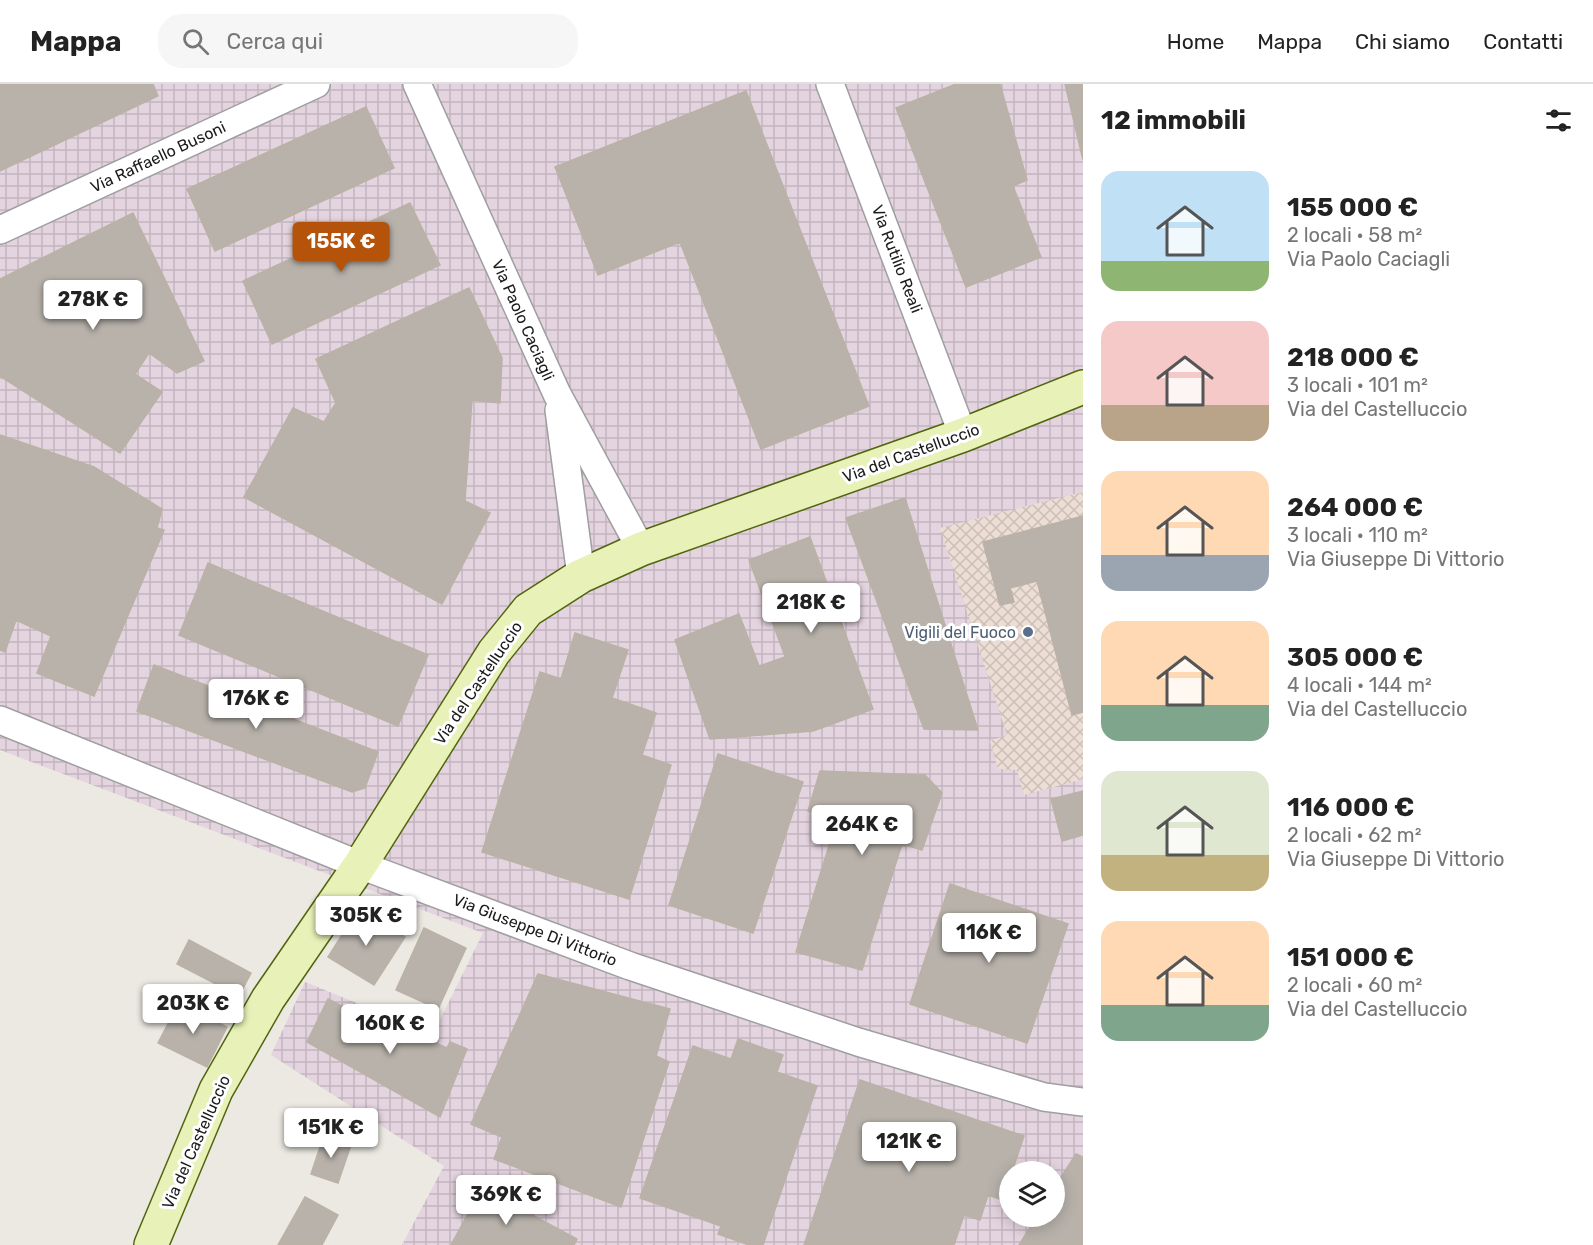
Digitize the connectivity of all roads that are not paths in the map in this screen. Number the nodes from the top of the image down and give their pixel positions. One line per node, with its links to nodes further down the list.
1 (316, 84): 4 (street, Via Raffaello Busoni)
2 (417, 84): 6 (street, Via Paolo Caciagli)
3 (830, 84): 7 (street, Via Rutilio Reali)
4 (0, 230)
5 (1083, 387): 7 (street, Via del Castelluccio)
6 (557, 394): 8 (street, Via Paolo Caciagli); 9 (street)
7 (963, 435): 8 (street, Via del Castelluccio)
8 (641, 549): 9 (street, Via del Castelluccio)
9 (581, 576): 11 (street, Via del Castelluccio)
10 (0, 720): 11 (street, Via Giuseppe Di Vittorio)
11 (360, 865): 12 (street, Via Giuseppe Di Vittorio); 13 (street, Via del Castelluccio)
12 (1083, 1102)
13 (151, 1245)

